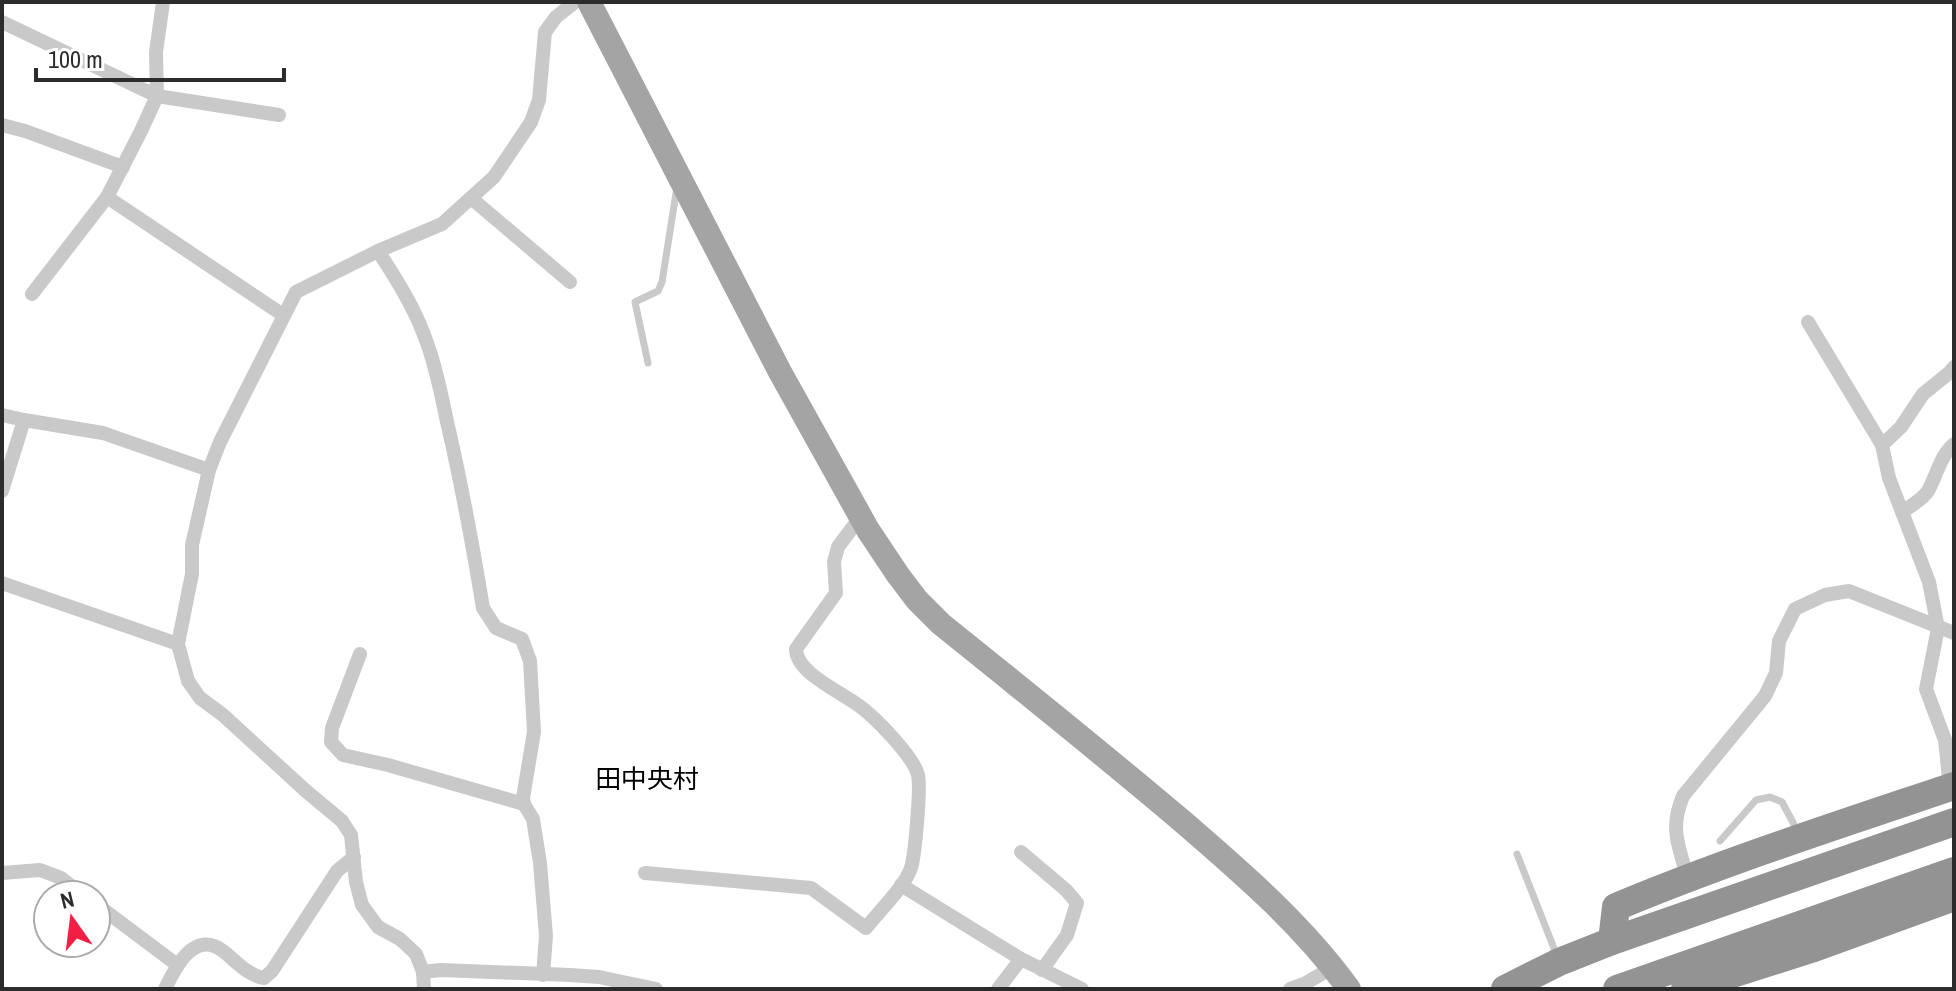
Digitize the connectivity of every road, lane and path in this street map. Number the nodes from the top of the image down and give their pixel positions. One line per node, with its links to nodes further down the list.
1 (163, 2): 5 (street)
2 (575, 2): 11 (street)
3 (589, 2): 9 (main road)
4 (2, 22): 5 (street)
5 (157, 96): 6 (street); 8 (street)
6 (279, 115)
7 (2, 125): 8 (street)
8 (123, 167): 10 (street)
9 (679, 175): 17 (lane); 26 (main road)
10 (107, 197): 14 (street); 15 (street)
11 (471, 198): 12 (street); 13 (street)
12 (378, 251): 15 (street); 33 (street)
13 (570, 282)
14 (32, 294)
15 (283, 315): 23 (street)
16 (1808, 322): 22 (street)
17 (648, 363)
18 (1954, 367): 22 (street)
19 (2, 415): 20 (street)
20 (24, 420): 23 (street); 24 (street)
21 (1954, 444): 25 (street)
22 (1882, 445): 25 (street)
23 (209, 470): 30 (street)
24 (2, 491)
25 (1902, 512): 28 (street)
26 (861, 516): 45 (street); 53 (main road)
27 (2, 583): 30 (street)
28 (1938, 628): 29 (street); 32 (street); 44 (street)
29 (1954, 633)
30 (178, 644): 39 (street)
31 (360, 654): 33 (street)
32 (1952, 787): 35 (highway)
33 (524, 804): 56 (street)
34 (1954, 822): 49 (highway)
35 (1801, 838): 36 (lane); 44 (highway)
36 (1720, 841)
37 (1021, 852): 54 (street)
38 (1517, 854): 51 (lane)
39 (354, 857): 52 (street); 55 (street)
40 (1954, 871): 46 (highway)
41 (2, 873): 43 (street)
42 (645, 873): 45 (street)
43 (62, 879)
44 (1688, 879): 49 (highway)
45 (901, 885): 50 (street)
46 (1916, 897): 47 (highway); 57 (highway); 66 (highway)
47 (1954, 897)
48 (112, 916): 52 (street)
49 (1612, 941): 51 (highway)
50 (1021, 959): 54 (street); 61 (street)
51 (1559, 962): 65 (highway)
52 (176, 964): 58 (street)
53 (1333, 967): 63 (street); 64 (main road)
54 (1042, 970): 62 (street)
55 (423, 972): 56 (street); 59 (street)
56 (543, 975): 60 (street)
57 (1625, 986): 66 (highway)
58 (165, 989)
59 (424, 989)
60 (656, 989)
61 (998, 989)
62 (1082, 989)
63 (1290, 989)
64 (1349, 989)
65 (1505, 989)
66 (1683, 989)

